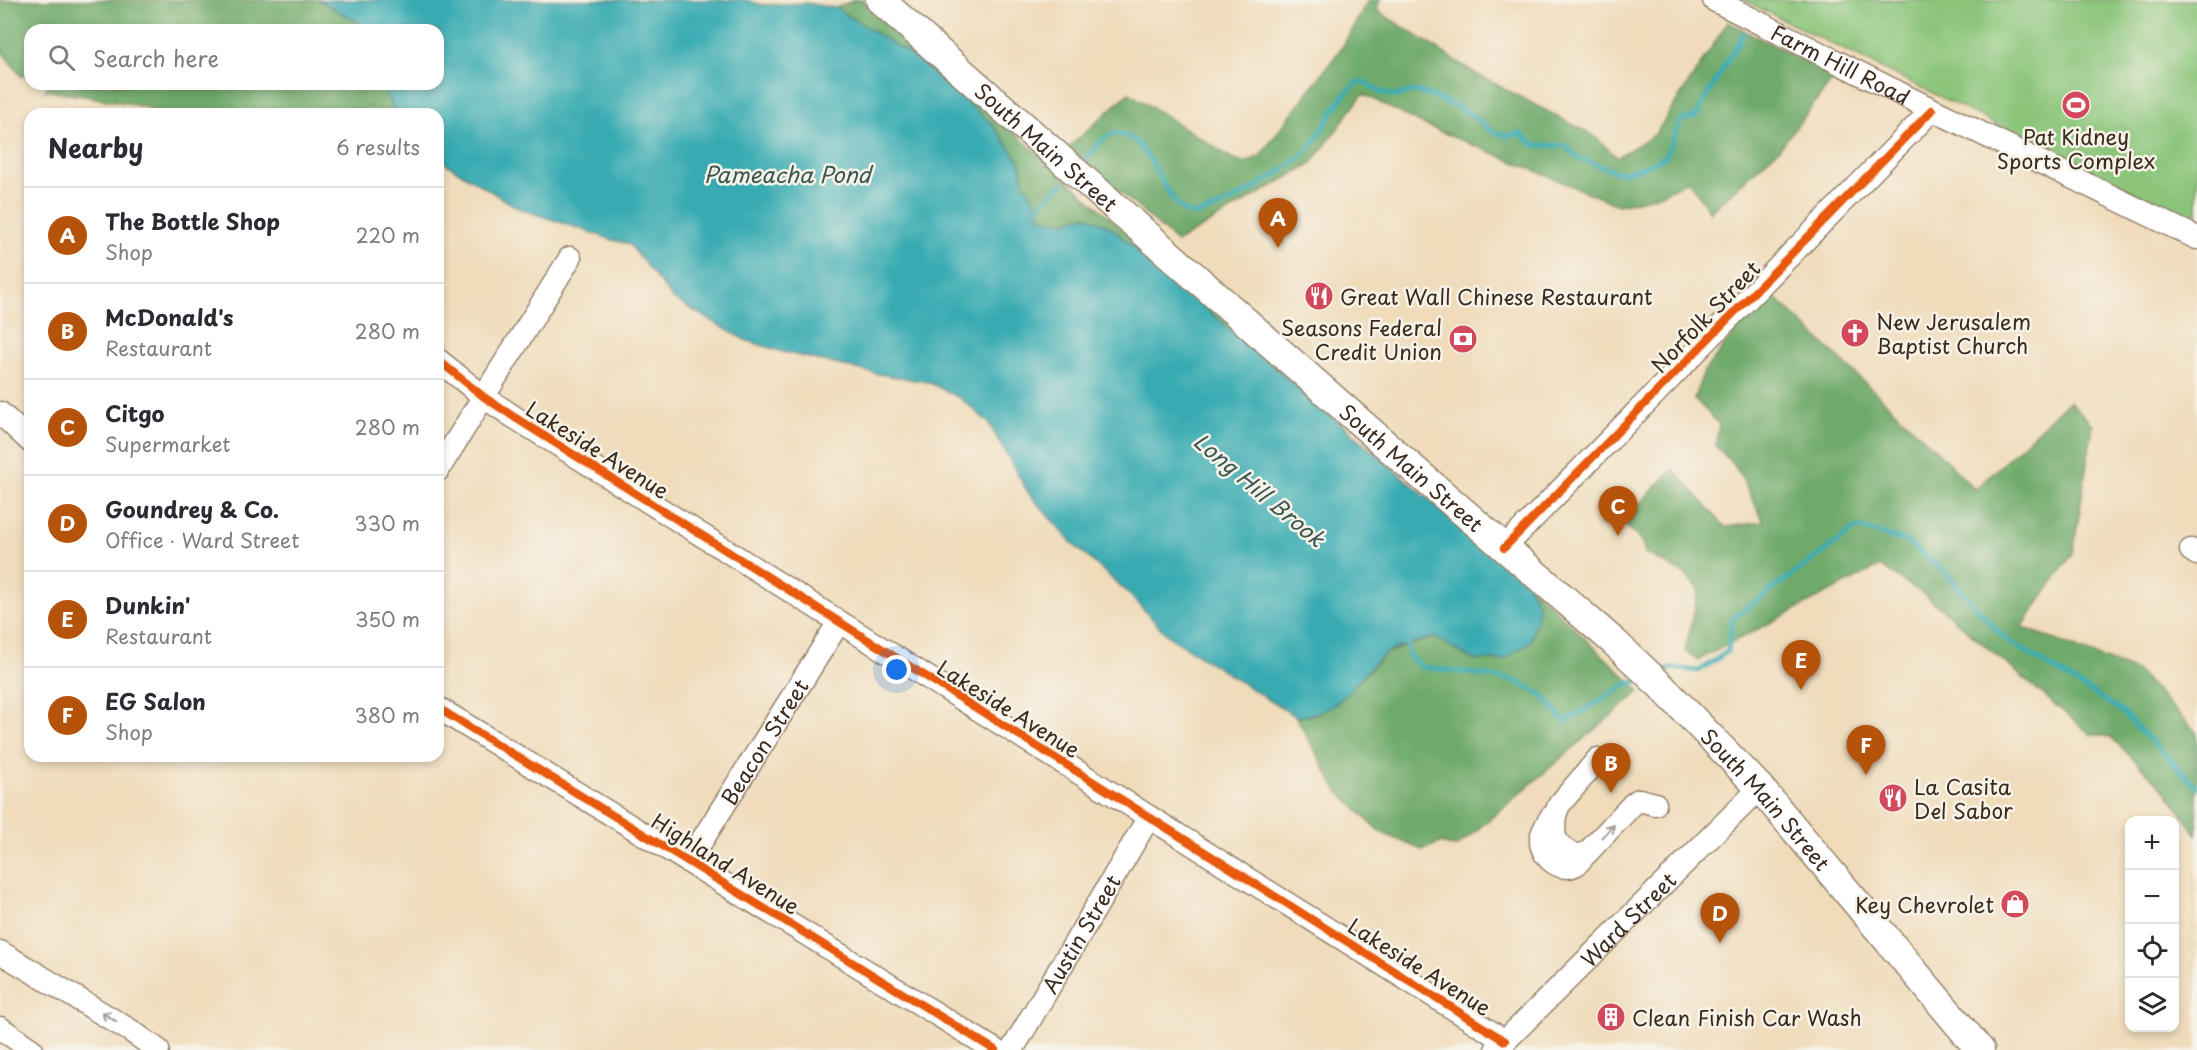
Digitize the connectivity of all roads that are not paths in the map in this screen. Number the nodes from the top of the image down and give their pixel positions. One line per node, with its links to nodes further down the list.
1 (1714, 0): 3 (street, Farm Hill Road)
2 (891, 4): 11 (main road, South Main Street)
3 (1932, 110): 4 (street, Farm Hill Road); 11 (street, Norfolk Street)
4 (2197, 237)
5 (570, 258): 7 (street)
6 (444, 365): 7 (street, Lakeside Avenue)
7 (484, 397): 10 (street); 12 (street, Lakeside Avenue)
8 (0, 413): 9 (street)
9 (24, 435)
10 (444, 460)
11 (1504, 548): 15 (main road, South Main Street)
12 (839, 622): 17 (street, Lakeside Avenue); 18 (street, Beacon Street)
13 (444, 712): 18 (street, Highland Avenue)
14 (1598, 759): 16 (street, one-way to 16)
15 (1760, 788): 21 (street, Ward Street); 26 (main road, South Main Street)
16 (1655, 804)
17 (1149, 817): 21 (street, Lakeside Avenue); 25 (street, Austin Street)
18 (689, 861): 24 (street, Highland Avenue)
19 (0, 952): 23 (street, one-way to 19)
20 (0, 1028): 22 (street)
21 (1500, 1045)
22 (32, 1050)
23 (158, 1050)
24 (995, 1050)
25 (1012, 1050)
26 (1980, 1050)

